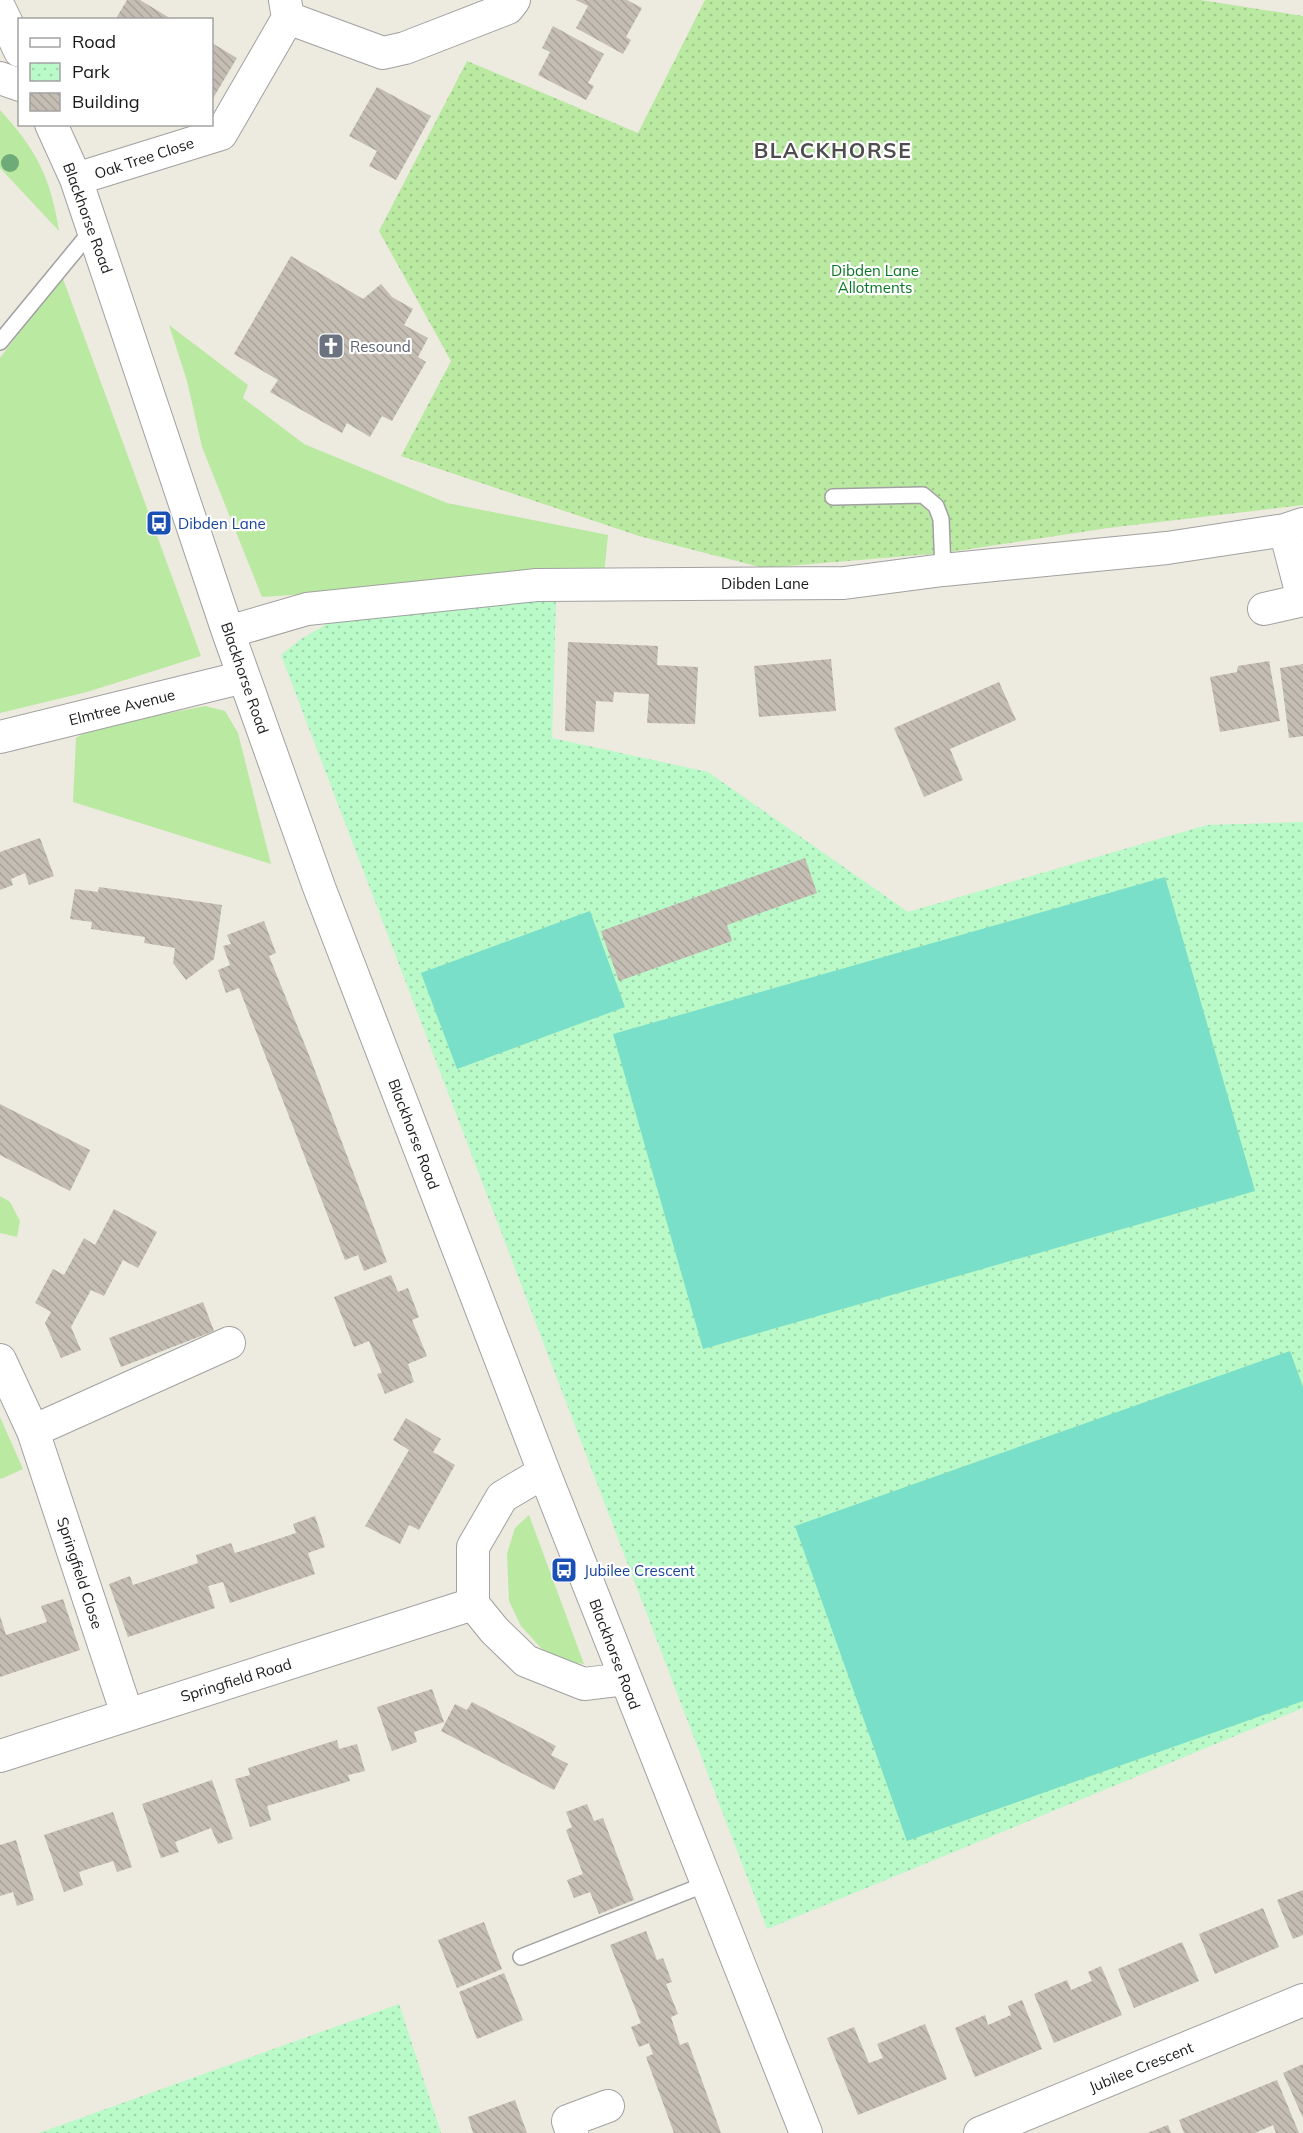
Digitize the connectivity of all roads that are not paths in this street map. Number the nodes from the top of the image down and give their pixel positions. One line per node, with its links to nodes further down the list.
1 (514, 0): 3 (street, Oak Tree Close)
2 (0, 9): 4 (street)
3 (286, 9): 8 (street, Oak Tree Close)
4 (18, 47)
5 (0, 78): 6 (street)
6 (18, 84)
7 (52, 126): 8 (street, Blackhorse Road)
8 (76, 179): 9 (street, Blackhorse Road)
9 (93, 229): 10 (lane); 16 (street, Blackhorse Road)
10 (0, 342)
11 (833, 497): 13 (lane)
12 (1294, 527): 13 (street, Dibden Lane); 14 (street)
13 (943, 570): 16 (street, Dibden Lane)
14 (1303, 599): 15 (street)
15 (1264, 609)
16 (228, 632): 17 (street, Blackhorse Road)
17 (244, 677): 18 (street, Elmtree Avenue); 22 (street, Blackhorse Road)
18 (0, 737)
19 (230, 1343): 21 (street)
20 (0, 1360): 21 (street, Springfield Close)
21 (33, 1431): 25 (street, Springfield Close)
22 (544, 1472): 23 (street); 24 (street, Blackhorse Road)
23 (473, 1604): 24 (street); 25 (street, Springfield Road)
24 (625, 1679): 27 (street, Blackhorse Road)
25 (127, 1714): 26 (street, Springfield Road)
26 (0, 1756)
27 (706, 1884): 28 (lane); 32 (street, Blackhorse Road)
28 (520, 1957)
29 (1303, 2000): 33 (street, Jubilee Crescent)
30 (608, 2106): 31 (street)
31 (572, 2133)
32 (806, 2133)
33 (980, 2133)

